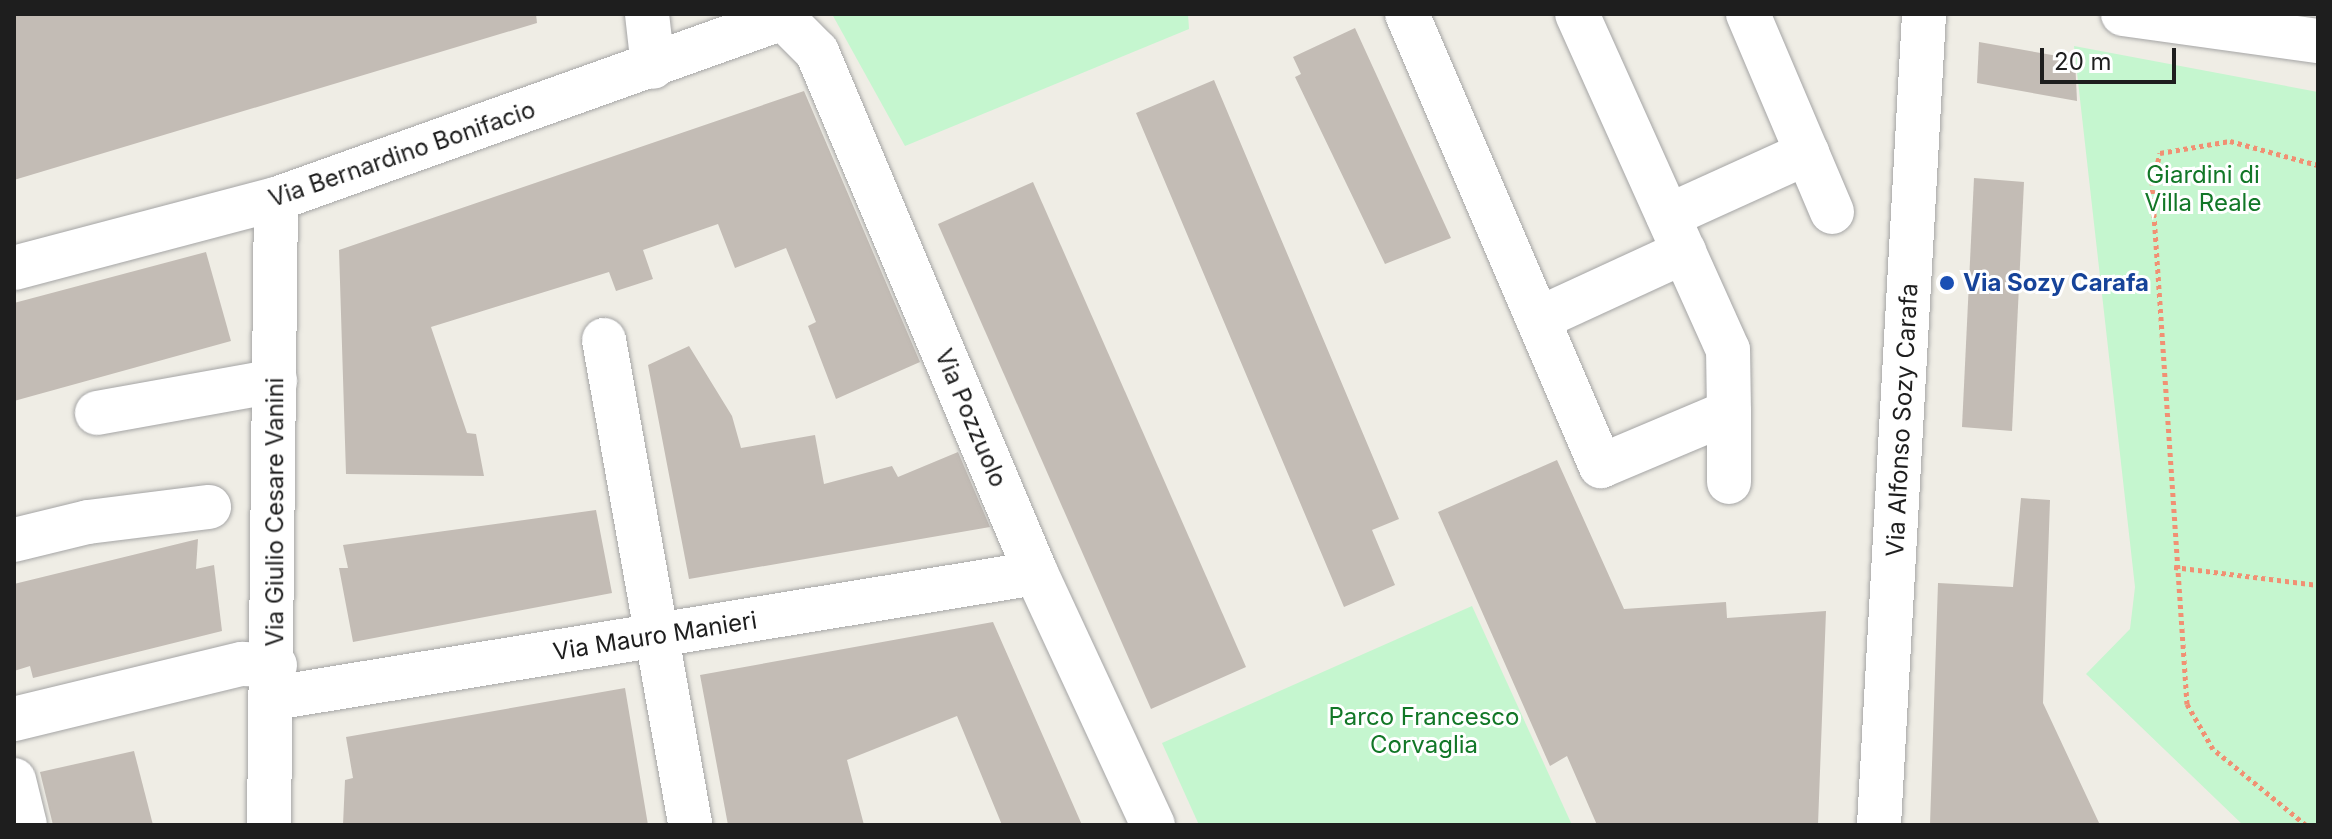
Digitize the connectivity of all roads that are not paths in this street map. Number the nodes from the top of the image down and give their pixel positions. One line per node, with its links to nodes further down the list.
1 (647, 14): 9 (street)
2 (1407, 14): 15 (street)
3 (1577, 14): 13 (street)
4 (1748, 14): 10 (street)
5 (1924, 14): 32 (street, Via Alfonso Sozy Carafa)
6 (2123, 14): 8 (street)
7 (781, 16): 9 (street, Via Bernardino Bonifacio); 23 (street, Via Pozzuolo)
8 (2318, 41)
9 (653, 67): 11 (street, Via Bernardino Bonifacio)
10 (1807, 153): 12 (street); 13 (street)
11 (276, 199): 14 (street, Via Bernardino Bonifacio); 17 (street, Via Giulio Cesare Vanini)
12 (1832, 212)
13 (1676, 234): 15 (street); 18 (street)
14 (14, 268)
15 (1538, 319): 18 (street)
16 (604, 340): 24 (street)
17 (275, 381): 19 (street); 25 (street, Via Giulio Cesare Vanini)
18 (1729, 412): 20 (street)
19 (97, 413)
20 (1729, 482)
21 (209, 507): 22 (street)
22 (14, 540)
23 (1036, 573): 24 (street, Via Mauro Manieri); 31 (street, Via Pozzuolo)
24 (657, 635): 25 (street, Via Mauro Manieri); 30 (street)
25 (274, 681): 26 (street, Via Mauro Manieri); 29 (street, Via Giulio Cesare Vanini)
26 (14, 719)
27 (14, 780): 28 (street)
28 (25, 825)
29 (269, 825)
30 (690, 825)
31 (1153, 825)
32 (1879, 825)

